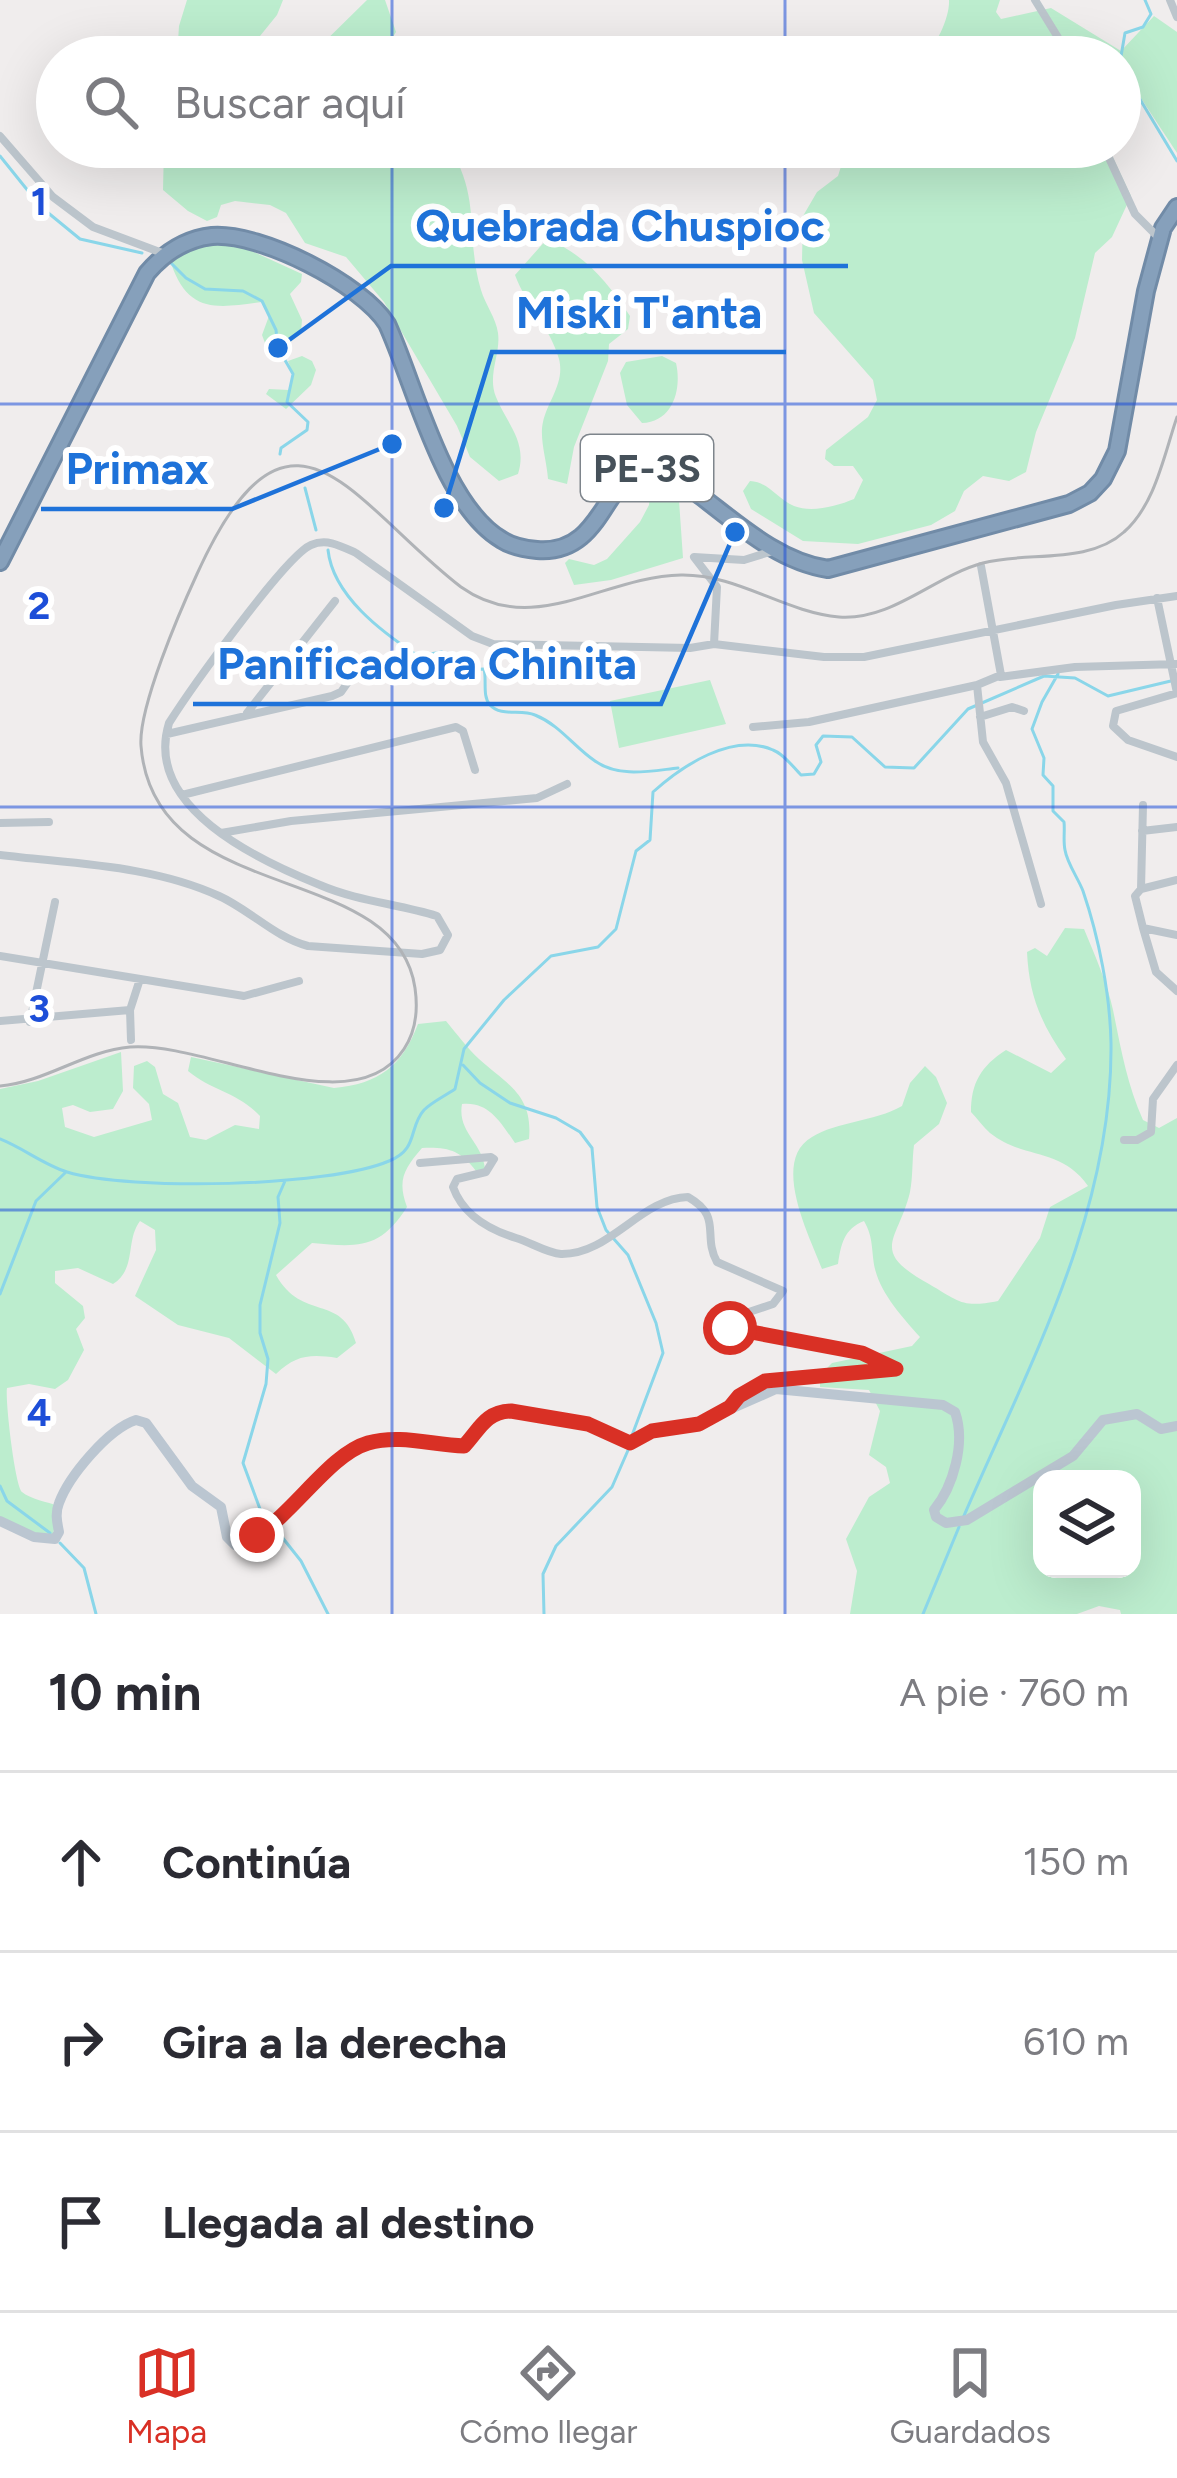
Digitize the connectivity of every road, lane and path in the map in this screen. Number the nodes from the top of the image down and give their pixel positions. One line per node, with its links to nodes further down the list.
1 (1035, 0): 4 (street)
2 (1170, 0): 3 (street)
3 (1177, 16)
4 (1057, 36)
5 (0, 136): 9 (street)
6 (1113, 168): 8 (street)
7 (1177, 207): 8 (highway, PE-3S)
8 (1160, 238): 10 (highway, PE-3S)
9 (165, 254): 10 (highway, PE-3S); 11 (highway)
10 (774, 550): 17 (street)
11 (0, 562)
12 (981, 566): 16 (street)
13 (1177, 596): 14 (street)
14 (1157, 598): 16 (street); 19 (street)
15 (335, 602): 24 (street)
16 (992, 631): 17 (street); 20 (street)
17 (714, 644): 27 (street)
18 (367, 655): 24 (street)
19 (1174, 664): 20 (street); 22 (street)
20 (1000, 677): 21 (street)
21 (978, 689): 25 (street); 26 (street)
22 (1177, 693): 28 (street)
23 (1024, 711): 25 (street)
24 (246, 714): 27 (street)
25 (980, 714): 42 (street)
26 (753, 727)
27 (165, 735): 31 (street)
28 (1177, 757)
29 (475, 770): 31 (street)
30 (567, 784): 37 (street)
31 (182, 795): 37 (street)
32 (1143, 805): 36 (street)
33 (49, 822): 34 (street)
34 (0, 823)
35 (1177, 827): 36 (street)
36 (1142, 831): 40 (street)
37 (219, 833): 38 (street)
38 (0, 856)
39 (1177, 880): 40 (street)
40 (1141, 889): 43 (street)
41 (55, 902): 46 (street)
42 (1041, 904)
43 (1143, 928): 44 (street); 49 (street)
44 (1177, 935)
45 (0, 956): 46 (street)
46 (39, 963): 47 (street); 52 (street)
47 (140, 979): 48 (street); 50 (street)
48 (299, 981)
49 (1177, 991)
50 (130, 1010): 52 (street); 53 (street)
51 (0, 1022): 52 (street)
52 (30, 1022)
53 (131, 1040)
54 (1177, 1065): 55 (street)
55 (1124, 1140)
56 (420, 1163): 57 (street)
57 (730, 1407): 58 (street); 59 (street)
58 (1177, 1426)
59 (0, 1521)

